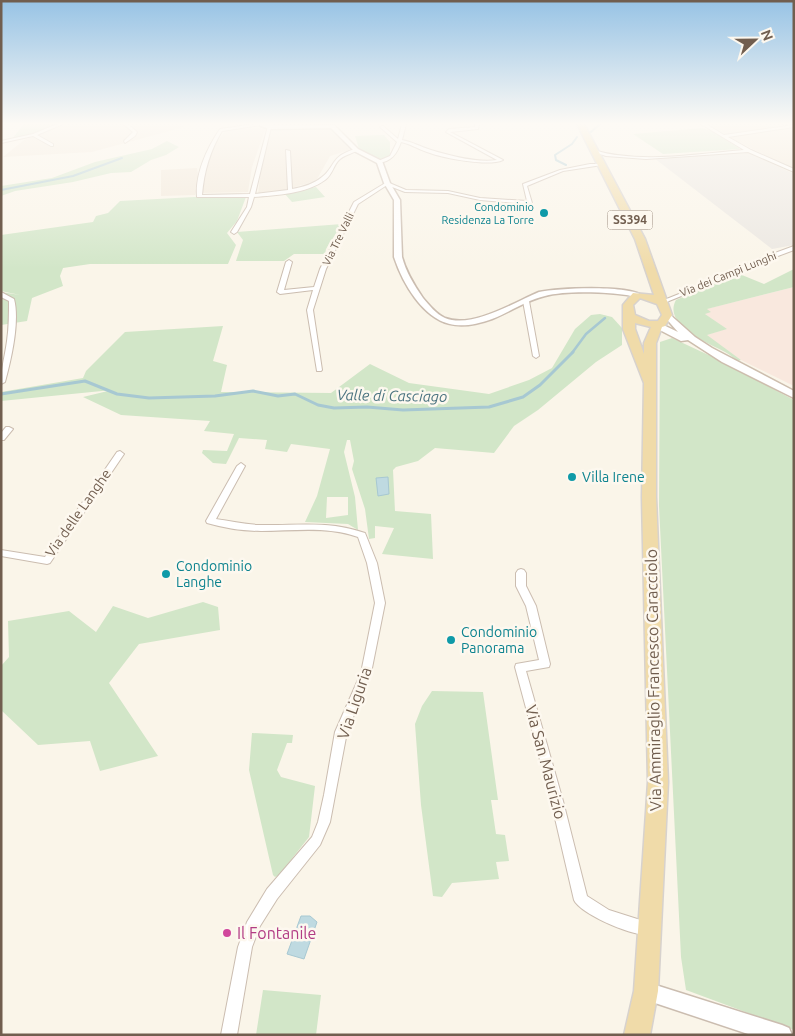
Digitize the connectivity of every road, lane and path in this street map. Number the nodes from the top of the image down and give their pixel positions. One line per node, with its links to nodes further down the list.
1 (201, 172): 10 (street)
2 (256, 172): 10 (street)
3 (289, 172): 9 (street)
4 (327, 172): 9 (street)
5 (383, 172): 8 (street)
6 (557, 172): 8 (street)
7 (611, 172): 14 (main road, SS394)
8 (387, 183): 15 (street, Via Tre Valli); 19 (street)
9 (290, 190): 10 (street)
10 (250, 196): 11 (street)
11 (234, 232)
12 (794, 248): 20 (street, Via dei Campi Lunghi)
13 (289, 262): 15 (street)
14 (651, 273): 16 (main road); 20 (main road, SS394)
15 (318, 288): 27 (street, Via Tre Valli)
16 (638, 289): 17 (street); 20 (main road); 21 (main road)
17 (601, 292): 19 (street); 21 (street)
18 (1, 294): 28 (street)
19 (526, 301): 26 (street)
20 (662, 302): 22 (main road)
21 (628, 305): 23 (main road, Via Ammiraglio Francesco Caracciolo)
22 (667, 315): 24 (main road); 25 (main road)
23 (630, 317): 24 (main road); 29 (main road, Via Ammiraglio Francesco Caracciolo)
24 (659, 330): 25 (main road); 29 (main road, Via Ammiraglio Francesco Caracciolo)
25 (703, 346): 30 (main road)
26 (536, 356)
27 (319, 370)
28 (1, 382)
29 (649, 384): 37 (main road, Via Ammiraglio Francesco Caracciolo)
30 (794, 395)
31 (9, 429): 32 (street)
32 (1, 438)
33 (120, 454): 35 (street, Via delle Langhe)
34 (241, 466): 39 (street, Via Liguria)
35 (1, 554)
36 (521, 573): 37 (street, Via San Maurizio)
37 (650, 929): 38 (main road, Via Ammiraglio Francesco Caracciolo)
38 (646, 991): 40 (main road, Via Ammiraglio Francesco Caracciolo); 41 (street)
39 (229, 1035)
40 (637, 1035)
41 (782, 1035)

